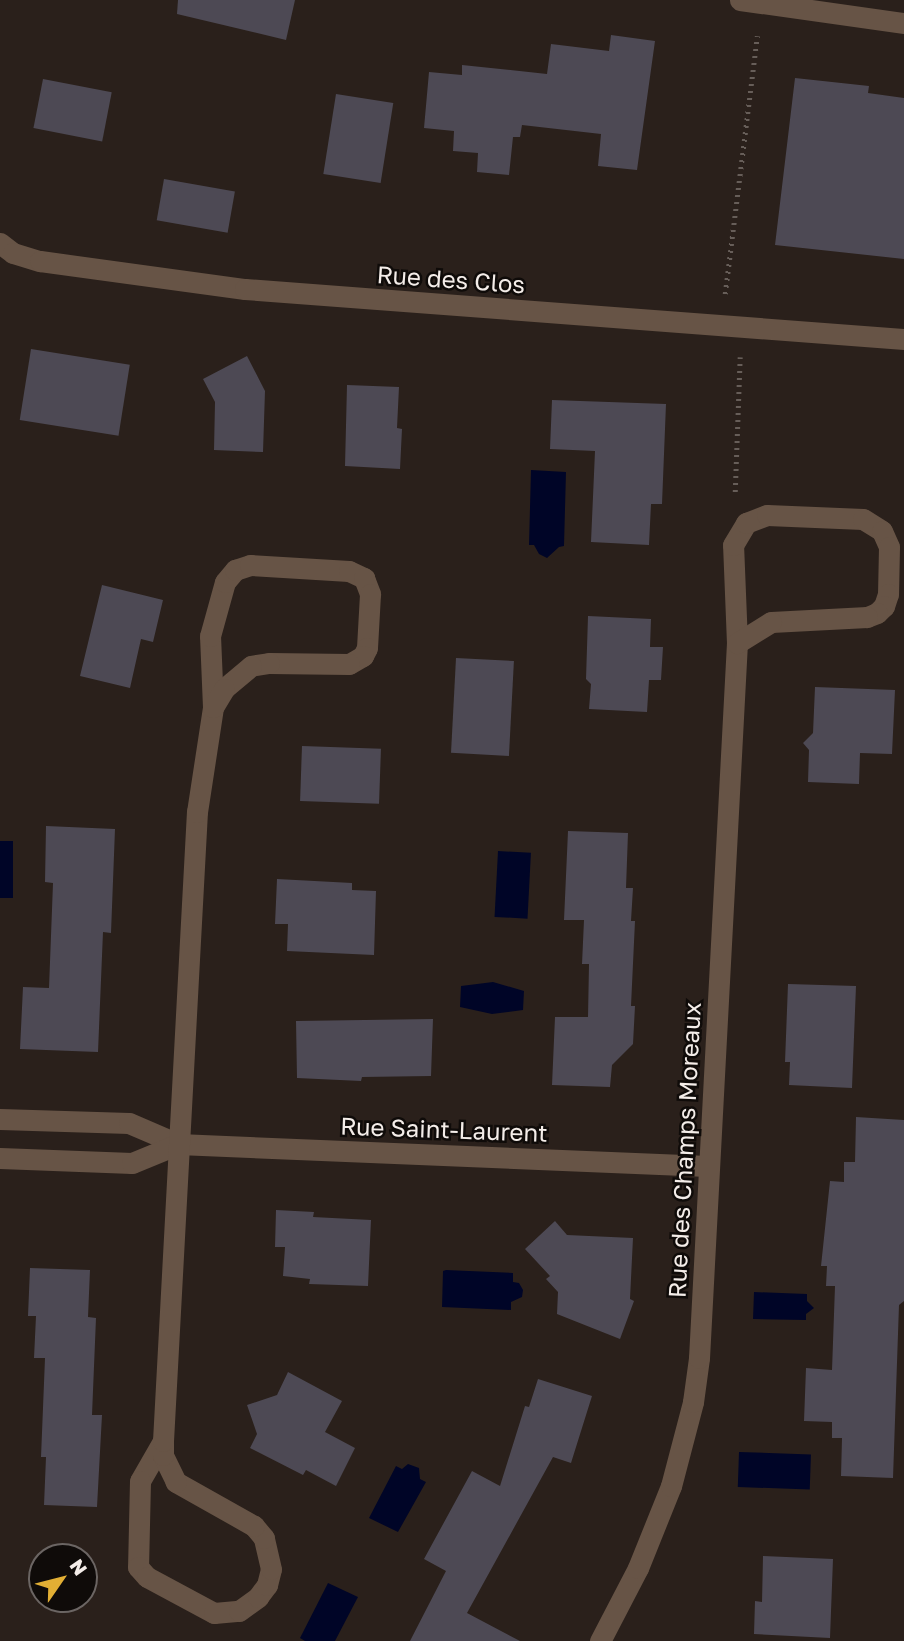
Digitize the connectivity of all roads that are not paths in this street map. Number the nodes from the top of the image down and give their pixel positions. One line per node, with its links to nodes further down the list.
1 (751, 1): 2 (street)
2 (904, 23)
3 (0, 243): 4 (street, Rue des Clos)
4 (904, 339)
5 (737, 643): 5 (street, Rue des Champs Moreaux); 10 (street, Rue des Champs Moreaux)
6 (213, 708): 6 (street); 8 (street)
7 (0, 1119): 8 (street, Rue Saint-Laurent)
8 (178, 1144): 9 (street, Rue Saint-Laurent); 10 (street, Rue Saint-Laurent); 11 (street)
9 (0, 1158)
10 (708, 1166): 12 (street, Rue des Champs Moreaux)
11 (163, 1441): 11 (street)
12 (600, 1641)

